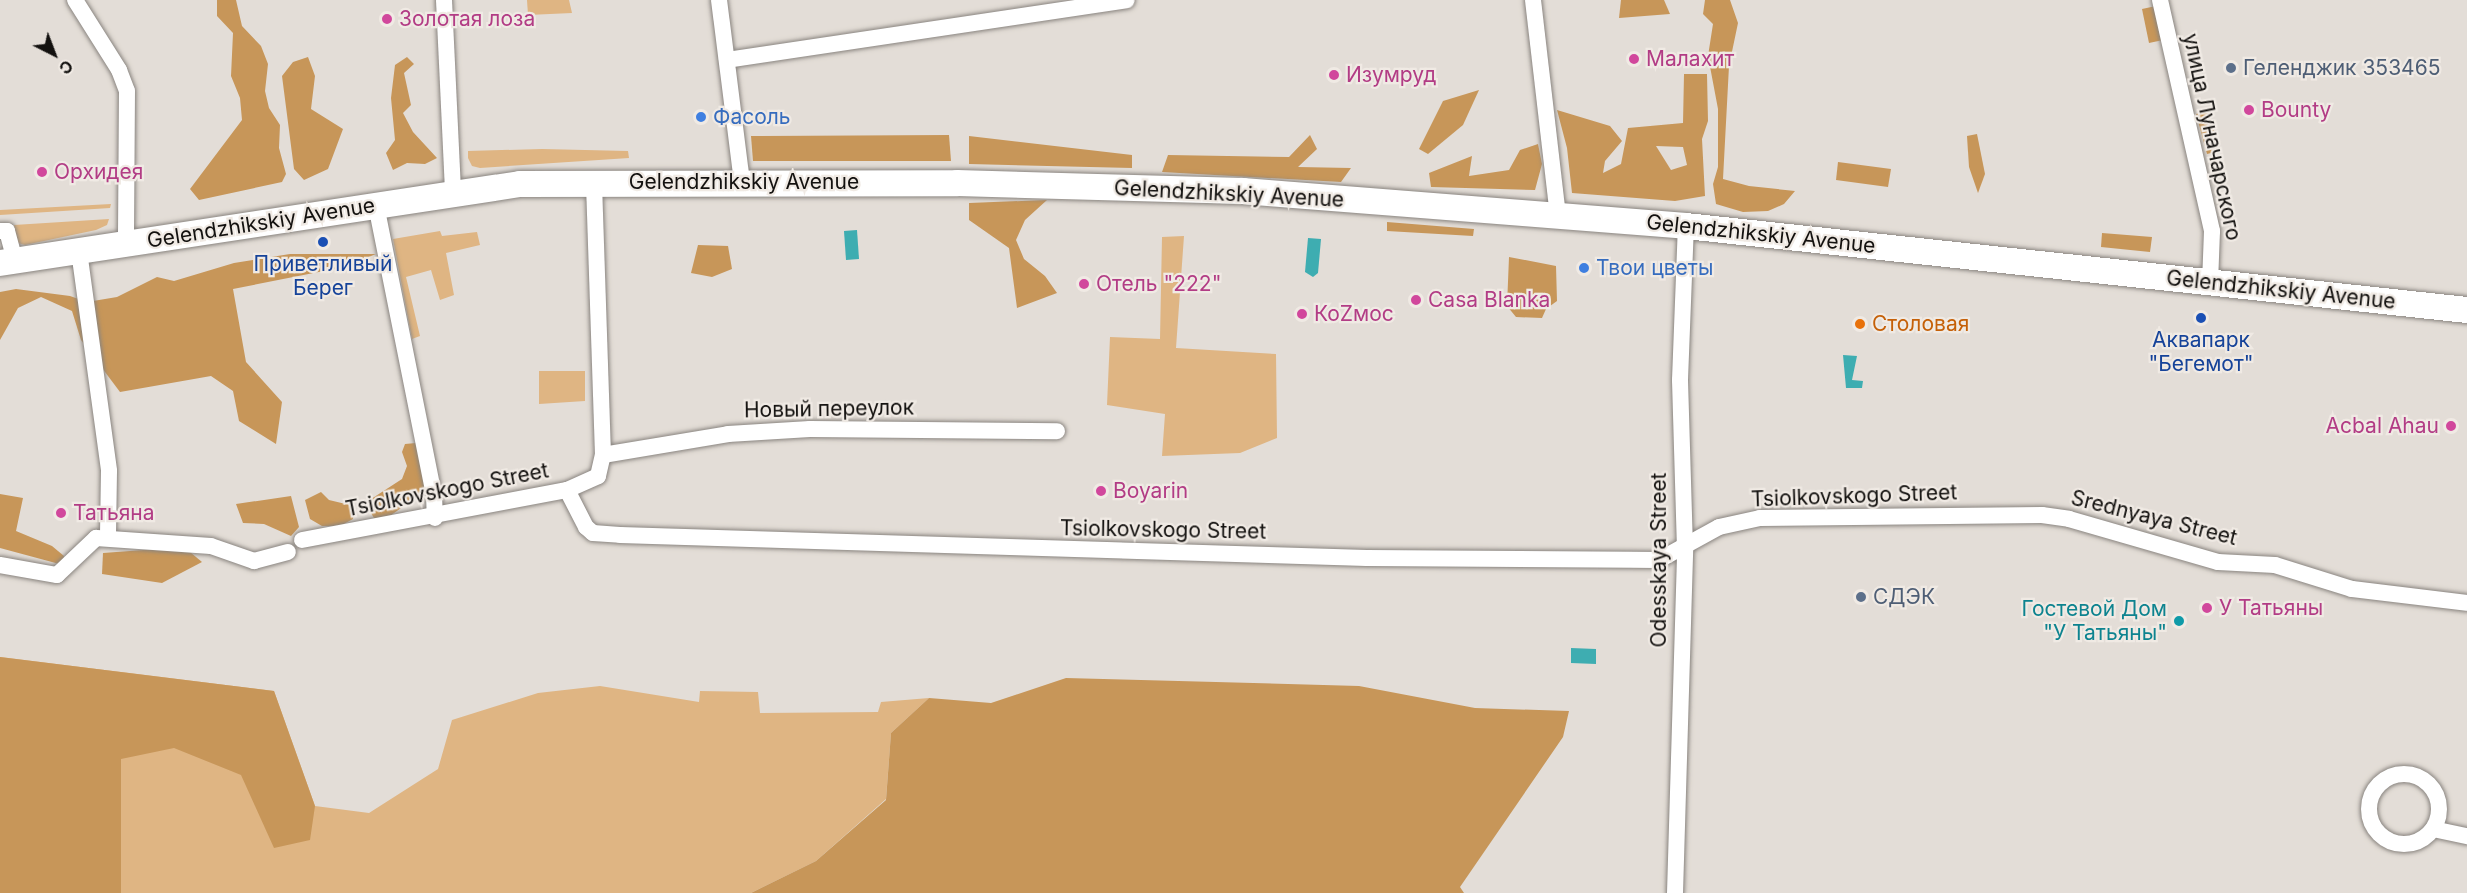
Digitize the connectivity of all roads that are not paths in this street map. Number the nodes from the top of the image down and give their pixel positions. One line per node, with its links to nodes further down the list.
1 (75, 0): 15 (street)
2 (444, 0): 10 (street)
3 (718, 0): 7 (street)
4 (1126, 0): 7 (street)
5 (1533, 0): 12 (street)
6 (2160, 0): 18 (street, улица Луначарского)
7 (728, 60): 9 (street)
8 (594, 181): 9 (main road, Gelendzhikskiy Avenue); 10 (main road, Gelendzhikskiy Avenue); 21 (street)
9 (742, 181): 12 (main road, Gelendzhikskiy Avenue)
10 (453, 192): 11 (main road, Gelendzhikskiy Avenue)
11 (376, 205): 15 (main road, Gelendzhikskiy Avenue); 24 (street)
12 (1557, 216): 13 (main road, Gelendzhikskiy Avenue)
13 (1686, 226): 18 (main road, Gelendzhikskiy Avenue); 27 (street, Odesskaya Street)
14 (0, 231): 17 (street)
15 (126, 244): 16 (main road, Gelendzhikskiy Avenue)
16 (79, 251): 17 (main road, Gelendzhikskiy Avenue); 25 (street)
17 (7, 262)
18 (2210, 283): 19 (main road, Gelendzhikskiy Avenue)
19 (2467, 310)
20 (1057, 431): 21 (street, Новый переулок)
21 (603, 455): 22 (street)
22 (567, 490): 24 (street, Tsiolkovskogo Street); 27 (street, Tsiolkovskogo Street)
23 (2042, 515): 27 (street, Tsiolkovskogo Street); 30 (street, Srednyaya Street)
24 (435, 518): 26 (street, Tsiolkovskogo Street)
25 (108, 538): 28 (street); 29 (street)
26 (302, 540)
27 (1685, 549): 33 (street, Odesskaya Street)
28 (288, 552)
29 (0, 565)
30 (2467, 603)
31 (2433, 829): 31 (street); 32 (street)
32 (2467, 836)
33 (1675, 893)

